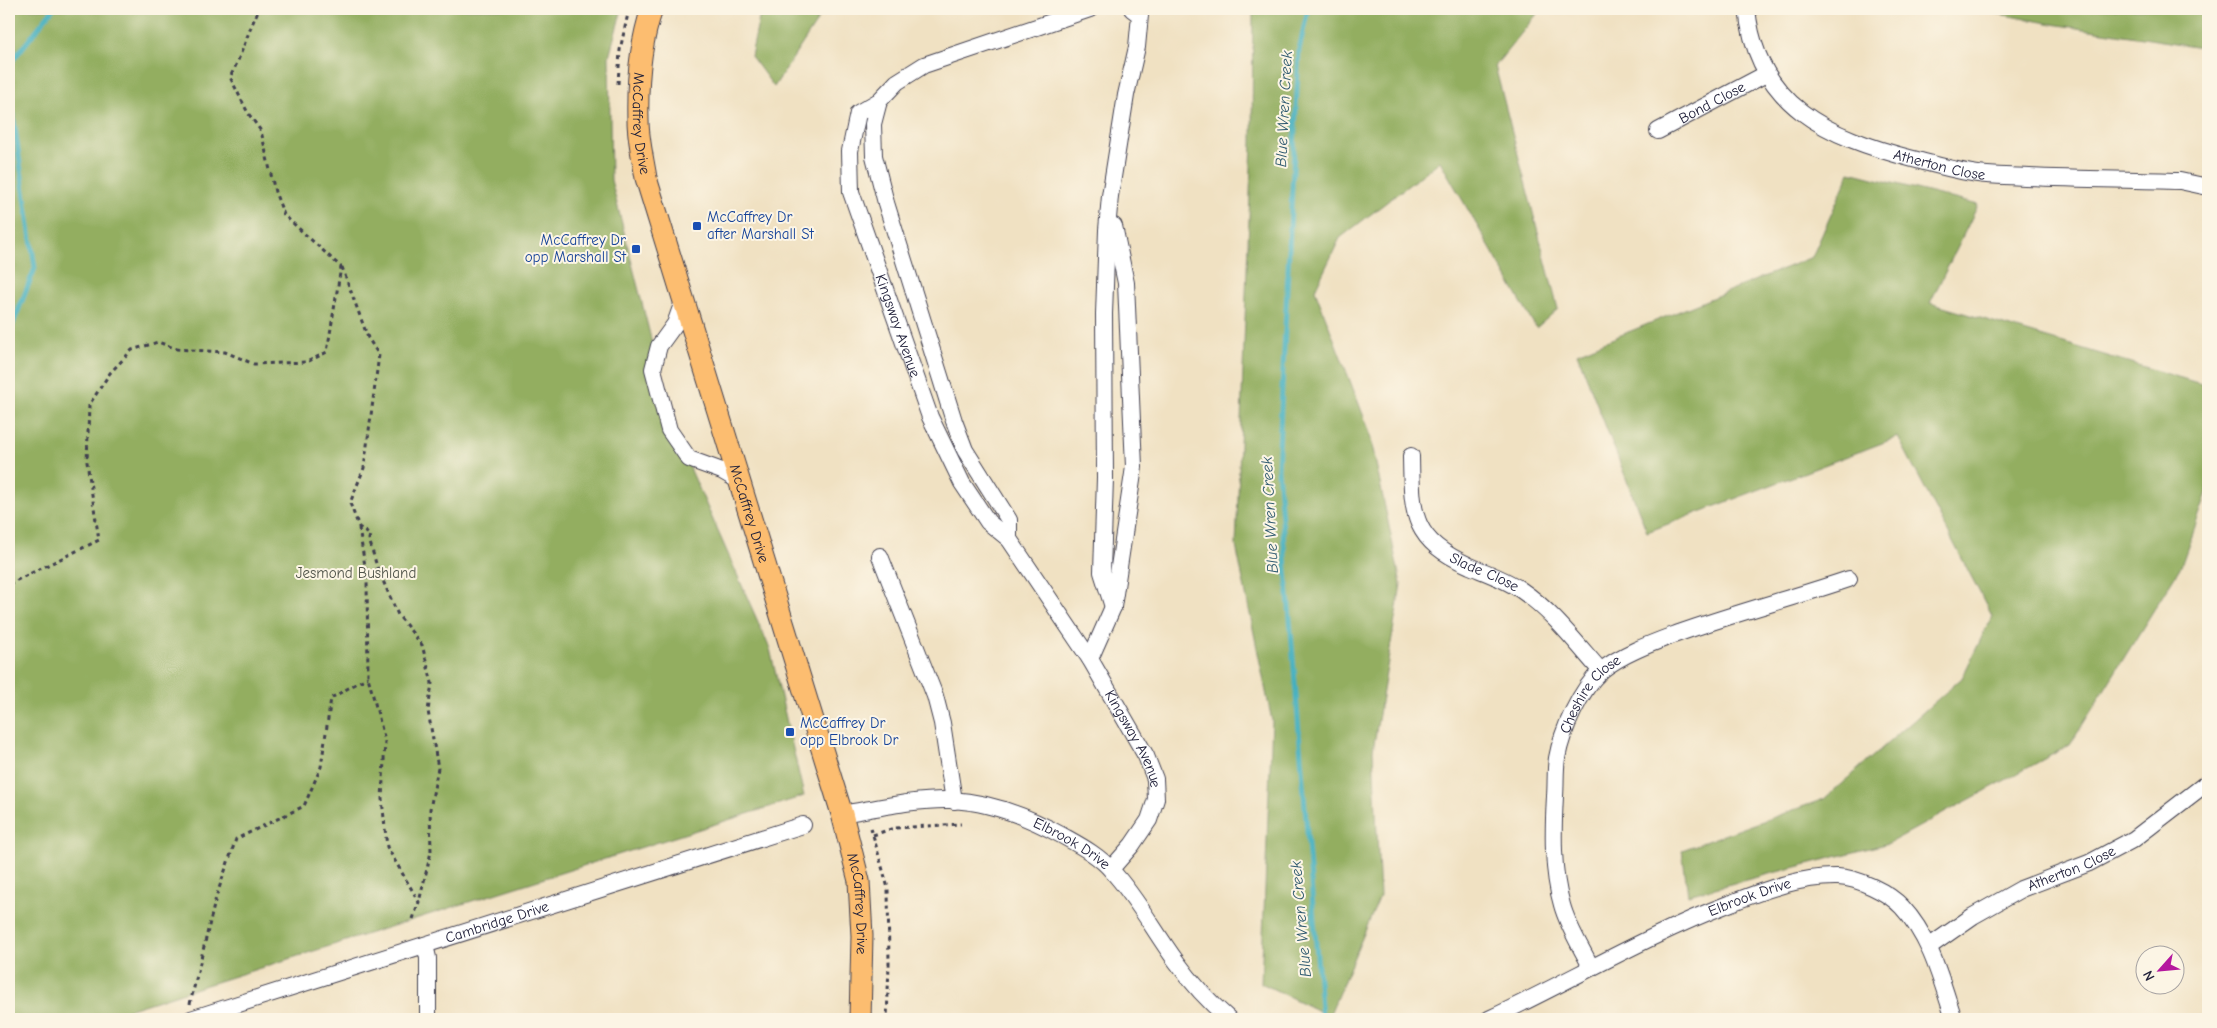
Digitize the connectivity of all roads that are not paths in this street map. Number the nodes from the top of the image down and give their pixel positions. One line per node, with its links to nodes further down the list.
1 (652, 9): 10 (main road, McCaffrey Drive)
2 (1090, 9): 6 (street, Kingsway Avenue)
3 (1132, 9): 9 (street)
4 (1747, 9): 5 (street, Atherton Close)
5 (1766, 74): 7 (street, Bond Close); 8 (street, Atherton Close)
6 (879, 101): 13 (street, Kingsway Avenue); 13 (street, Kingsway Avenue)
7 (1658, 131)
8 (2208, 187)
9 (1110, 196): 16 (street); 16 (street)
10 (684, 300): 12 (main road, McCaffrey Drive); 12 (street)
11 (1411, 456): 18 (street, Slade Close)
12 (741, 482): 21 (main road, McCaffrey Drive)
13 (1009, 539): 17 (street, Kingsway Avenue)
14 (880, 556): 20 (street)
15 (1849, 579): 18 (street, Cheshire Close)
16 (1114, 607): 17 (street)
17 (1090, 659): 23 (street, Kingsway Avenue)
18 (1601, 671): 26 (street, Cheshire Close)
19 (2208, 782): 25 (street, Atherton Close)
20 (954, 801): 21 (street, Elbrook Drive); 23 (street, Elbrook Drive)
21 (842, 814): 30 (main road, McCaffrey Drive)
22 (804, 825): 24 (street, Cambridge Drive)
23 (1111, 869): 31 (street, Elbrook Drive)
24 (425, 944): 27 (street, Cambridge Drive); 29 (street)
25 (1930, 946): 26 (street, Elbrook Drive); 32 (street, Elbrook Drive)
26 (1591, 967): 28 (street, Elbrook Drive)
27 (190, 1015)
28 (1498, 1017)
29 (428, 1019)
30 (860, 1019)
31 (1229, 1019)
32 (1952, 1019)

